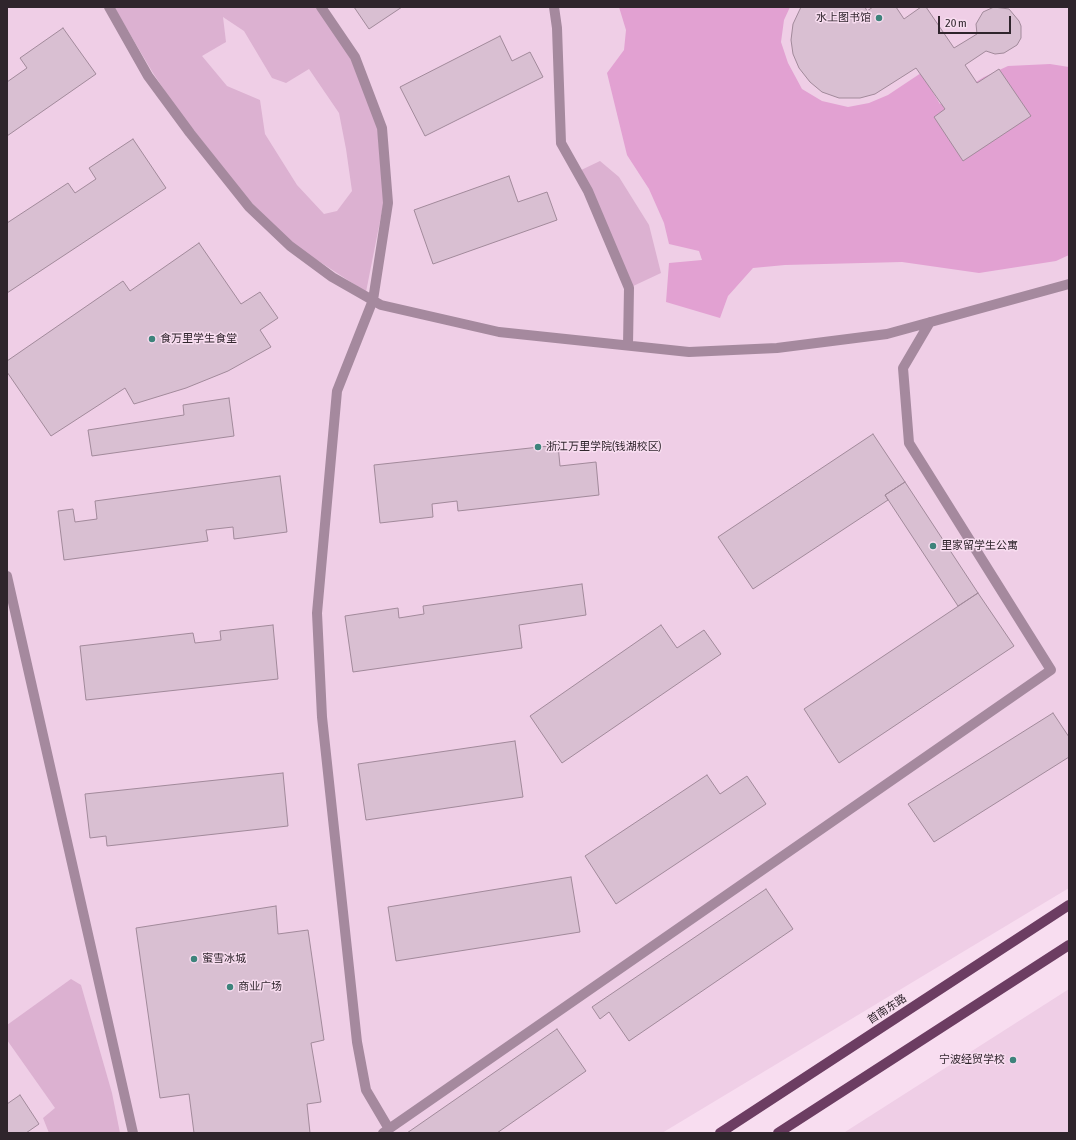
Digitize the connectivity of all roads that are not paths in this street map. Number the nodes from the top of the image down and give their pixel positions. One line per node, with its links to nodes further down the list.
1 (109, 7): 5 (lane)
2 (321, 7): 5 (lane)
3 (554, 7): 7 (lane)
4 (1069, 284): 6 (lane)
5 (373, 300): 7 (lane); 11 (lane)
6 (930, 322): 7 (lane); 11 (lane)
7 (628, 345)
8 (7, 576): 12 (lane)
9 (1069, 905): 13 (main road, 首南东路)
10 (1069, 945): 14 (main road)
11 (386, 1131)
12 (132, 1133)
13 (720, 1133)
14 (778, 1133)

